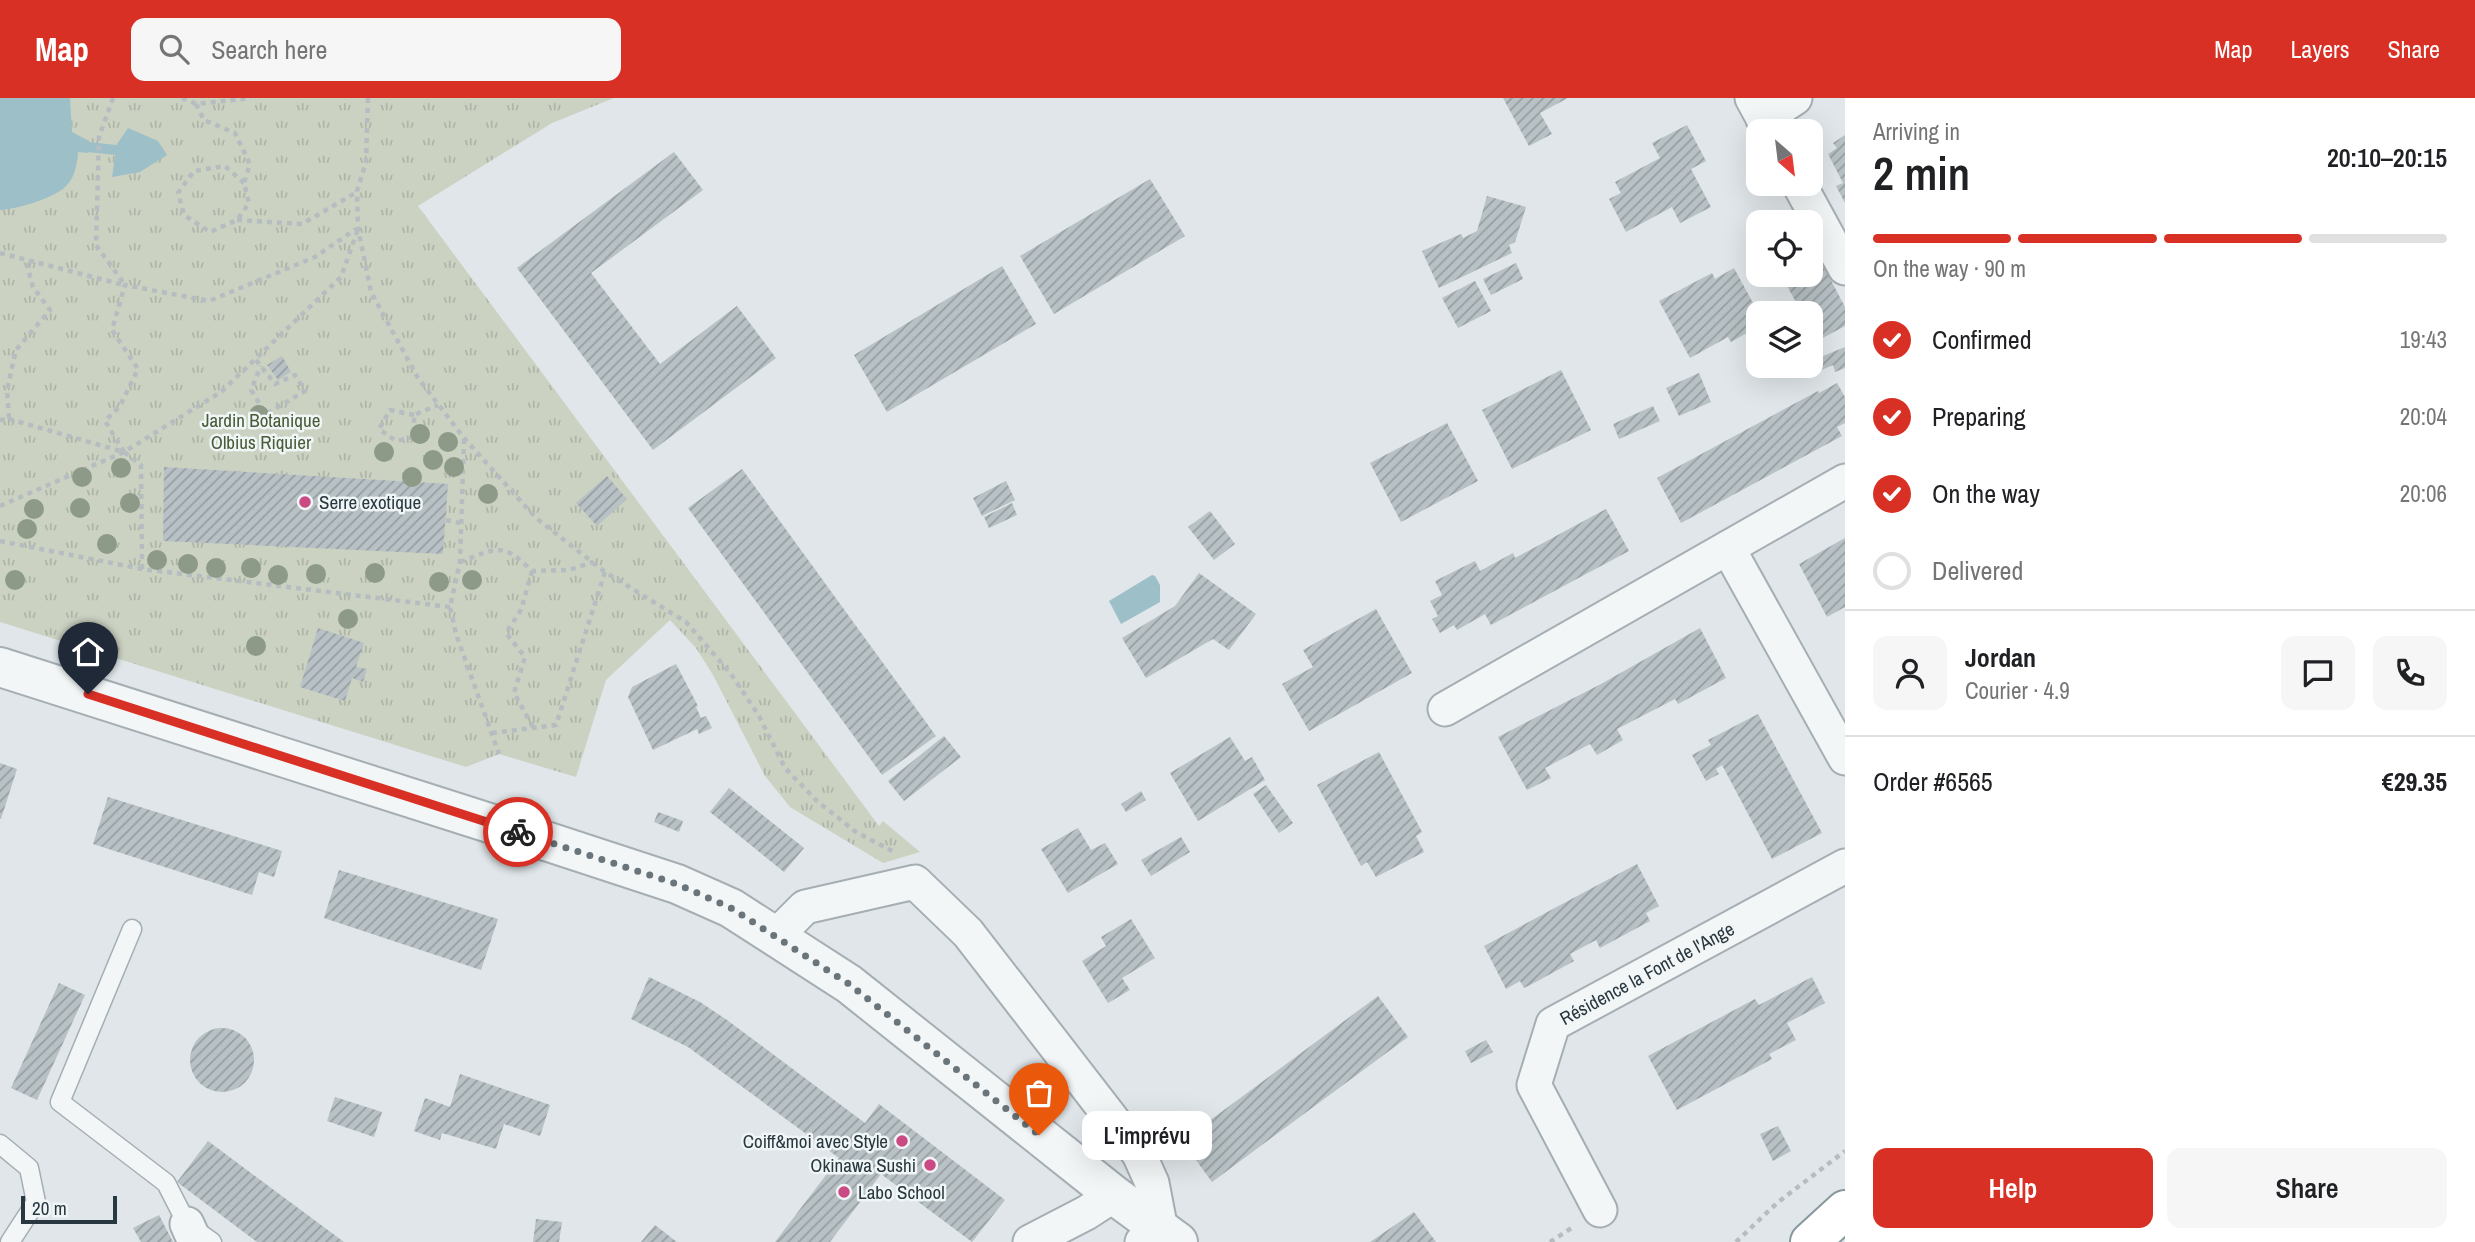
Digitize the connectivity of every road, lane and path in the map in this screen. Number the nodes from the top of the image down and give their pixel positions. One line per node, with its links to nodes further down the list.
1 (113, 98): 16 (path)
2 (183, 98): 6 (path)
3 (251, 98): 6 (path)
4 (369, 98): 9 (path)
5 (1795, 98): 7 (street)
6 (196, 104): 8 (path)
7 (1762, 116)
8 (244, 183): 11 (path); 11 (path)
9 (357, 191): 11 (path); 12 (path)
10 (1806, 196): 15 (street)
11 (237, 220)
12 (358, 228): 16 (path); 17 (path); 19 (path)
13 (0, 253): 14 (path)
14 (26, 261): 16 (path); 22 (path)
15 (1845, 268)
16 (125, 285): 24 (path)
17 (256, 360): 18 (path); 24 (path)
18 (261, 366): 18 (path)
19 (438, 405): 20 (path); 23 (path)
20 (414, 415): 20 (path)
21 (0, 419): 22 (path)
22 (9, 419): 24 (path)
23 (464, 438): 28 (path); 32 (path)
24 (124, 453): 26 (path); 33 (path)
25 (1845, 481): 30 (street)
26 (0, 506)
27 (446, 520): 28 (path)
28 (460, 523): 31 (path)
29 (0, 541): 33 (path)
30 (1728, 548): 38 (street); 42 (street)
31 (460, 562): 34 (path); 36 (path)
32 (593, 562): 34 (path); 35 (path)
33 (142, 569): 36 (path)
34 (533, 571): 39 (path)
35 (605, 572): 39 (path); 44 (path)
36 (450, 607): 40 (path)
37 (0, 667): 46 (street)
38 (1445, 709)
39 (533, 727): 40 (path)
40 (492, 733): 41 (path)
41 (499, 754)
42 (1845, 758)
43 (1845, 866): 50 (street, Résidence la Font de l'Ange)
44 (915, 881): 46 (street); 53 (street)
45 (132, 929): 52 (lane)
46 (776, 936): 49 (street)
47 (0, 1144): 54 (lane)
48 (1845, 1151): 56 (path)
49 (1114, 1195): 53 (street); 55 (street)
50 (1600, 1209)
51 (1845, 1209): 57 (highway)
52 (198, 1236)
53 (1160, 1238)
54 (10, 1242)
55 (1030, 1242)
56 (1735, 1242)
57 (1810, 1242)

